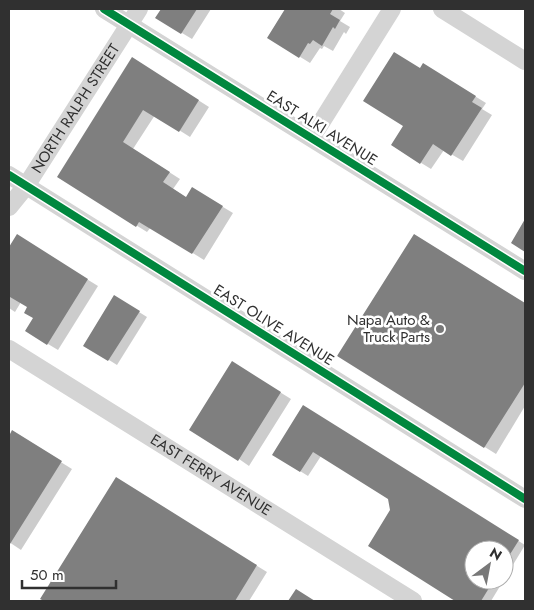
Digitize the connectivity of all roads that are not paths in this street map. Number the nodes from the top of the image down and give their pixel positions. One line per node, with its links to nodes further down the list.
1 (104, 9): 5 (street, EAST ALKI AVENUE)
2 (139, 9): 5 (street, NORTH RALPH STREET)
3 (392, 9): 7 (street)
4 (442, 9): 6 (street)
5 (129, 24): 7 (street, EAST ALKI AVENUE); 9 (street, NORTH RALPH STREET)
6 (525, 61)
7 (312, 137): 11 (street, EAST ALKI AVENUE)
8 (9, 175): 9 (street, EAST OLIVE AVENUE)
9 (26, 186): 10 (street, NORTH RALPH STREET); 13 (street, EAST OLIVE AVENUE)
10 (9, 207)
11 (525, 271)
12 (9, 349): 14 (street, EAST FERRY AVENUE)
13 (525, 499)
14 (413, 601)

